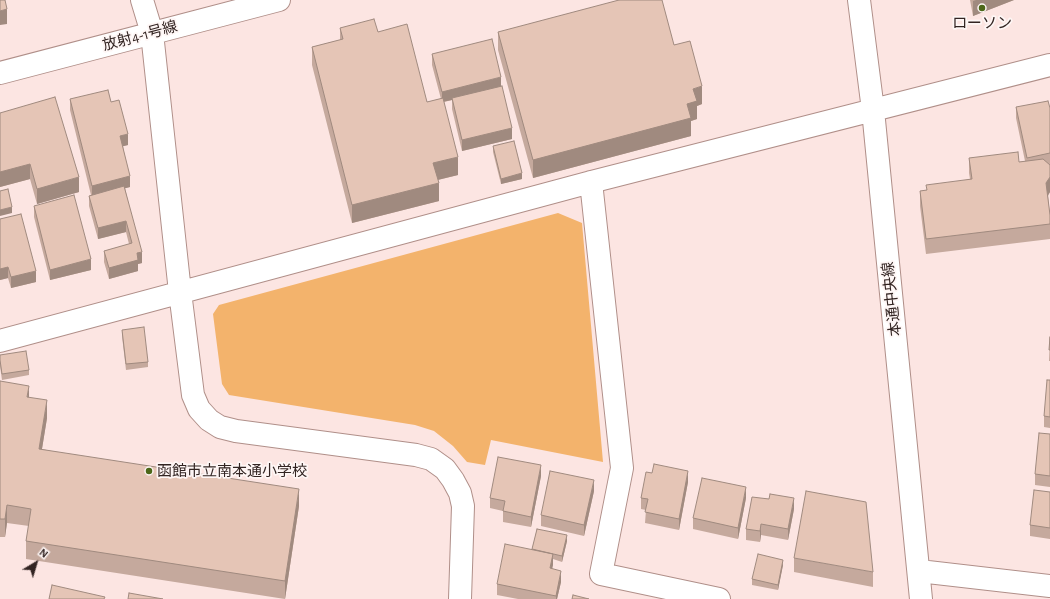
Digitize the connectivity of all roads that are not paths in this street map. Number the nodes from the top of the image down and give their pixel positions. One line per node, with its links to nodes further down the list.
1 (142, 0): 4 (street)
2 (279, 0): 4 (street, 放射4-1号線)
3 (859, 0): 7 (street, 本通中央線)
4 (152, 33): 6 (street, 放射4-1号線); 9 (street)
5 (1050, 65): 7 (street)
6 (0, 73)
7 (873, 110): 8 (street); 11 (street, 本通中央線)
8 (591, 182): 9 (street); 14 (street)
9 (180, 292): 10 (street); 13 (street)
10 (0, 341)
11 (919, 571): 12 (street); 15 (street, 本通中央線)
12 (1050, 586)
13 (460, 599)
14 (719, 599)
15 (921, 599)

